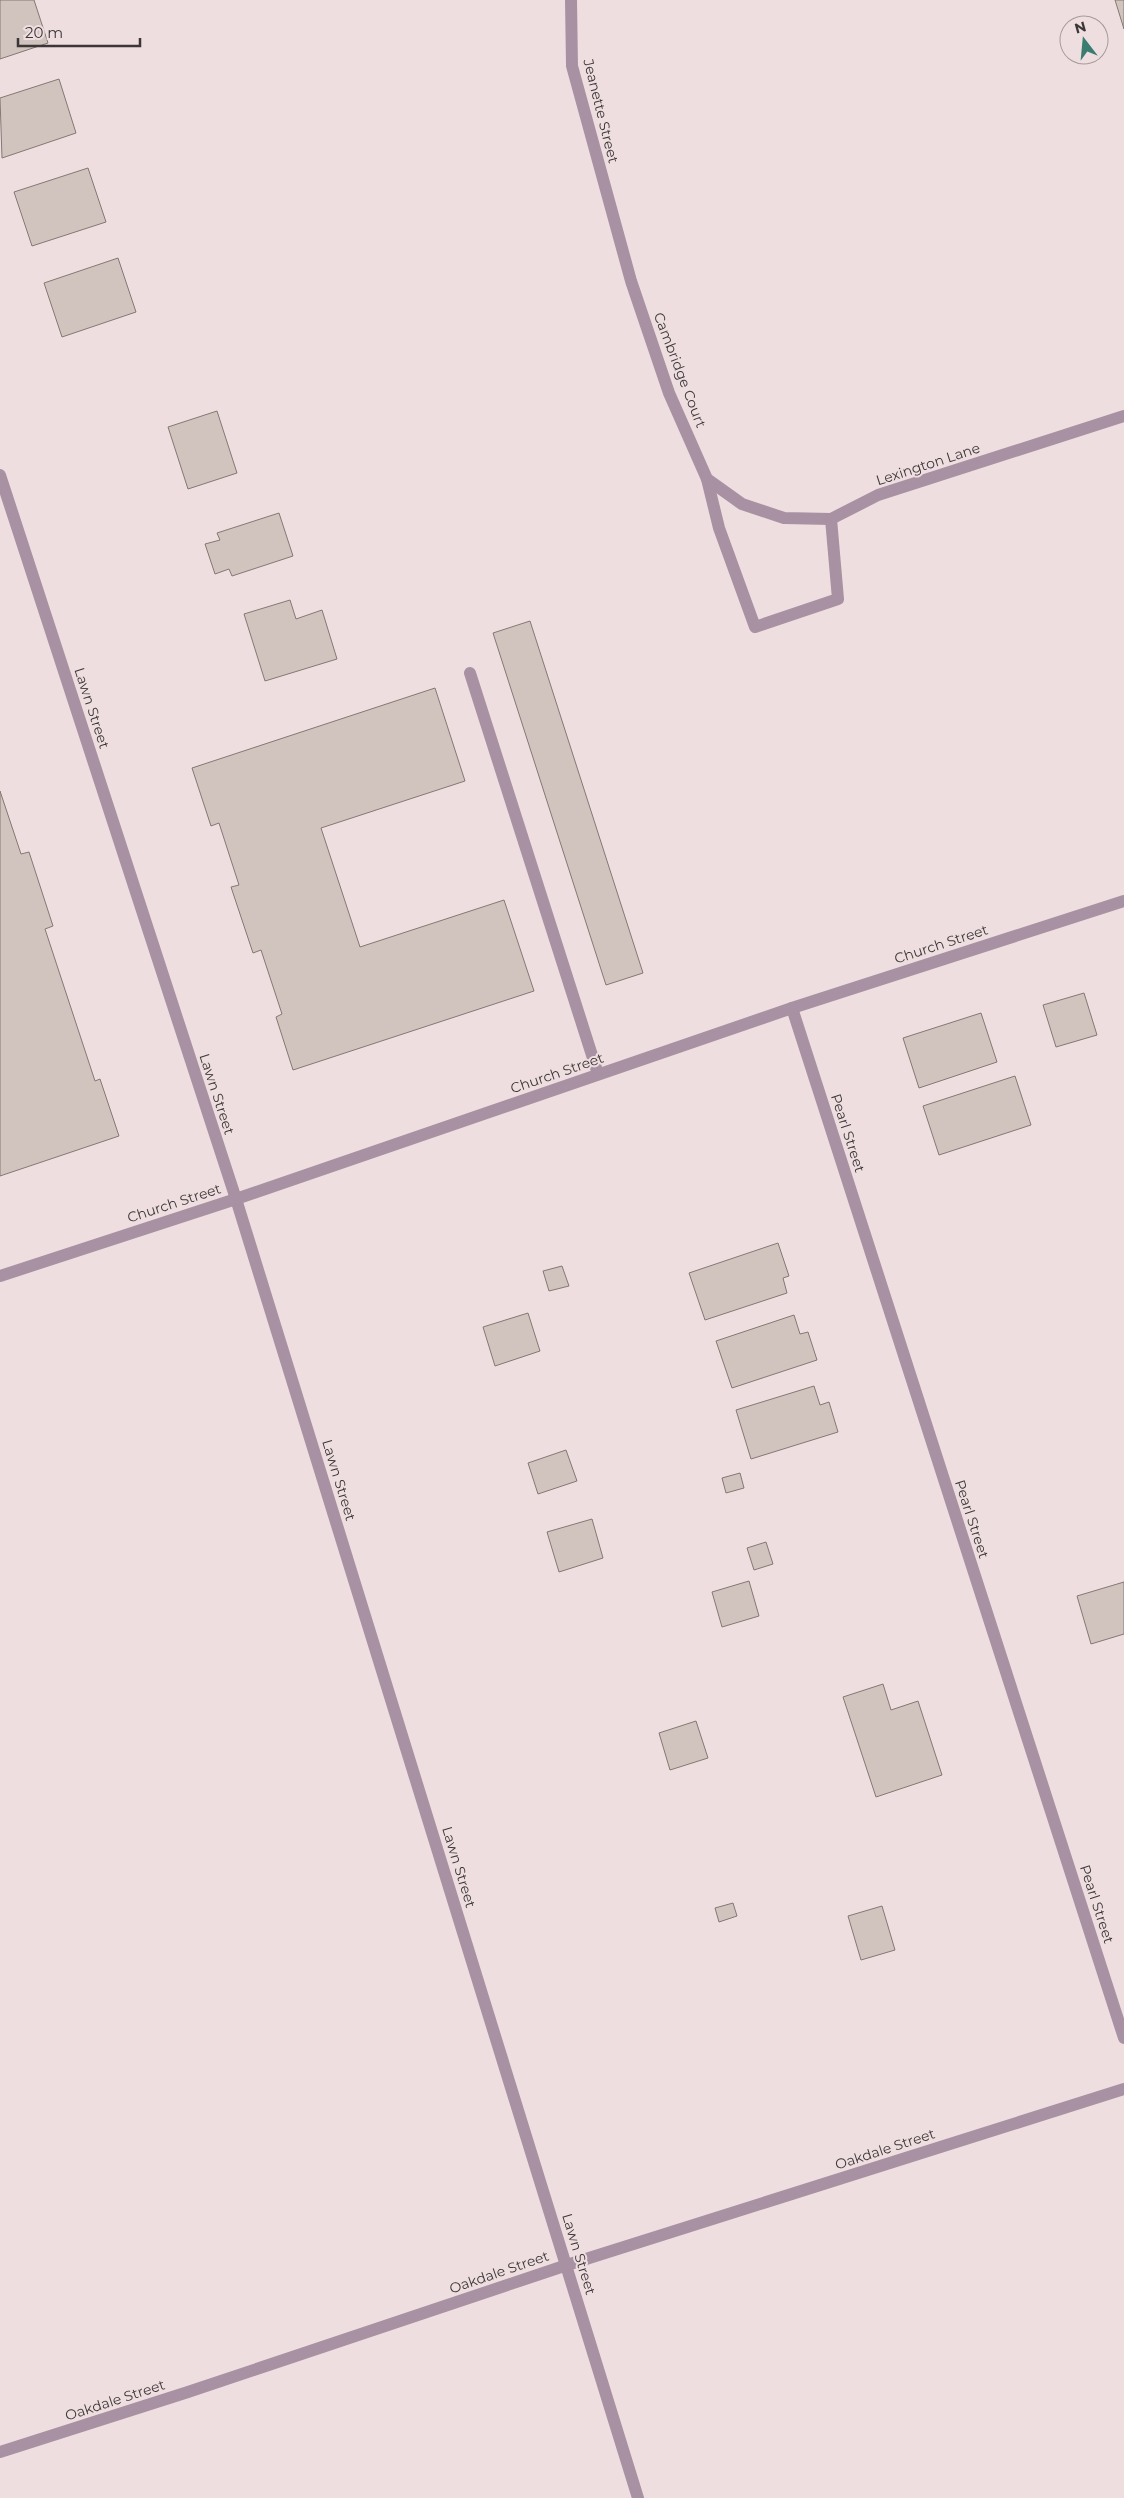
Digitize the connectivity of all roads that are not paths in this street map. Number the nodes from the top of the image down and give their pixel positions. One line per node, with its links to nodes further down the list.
1 (571, 0): 2 (street, Jeanette Street)
2 (616, 227): 5 (street, Cambridge Court)
3 (1124, 416): 6 (street, Lexington Lane)
4 (0, 474): 11 (street, Lawn Street)
5 (707, 479): 6 (street, Lexington Lane); 6 (street, Cambridge Court)
6 (831, 519)
7 (470, 673): 10 (street)
8 (1124, 901): 9 (street, Church Street)
9 (792, 1008): 10 (street, Church Street); 13 (street, Pearl Street)
10 (598, 1074): 11 (street, Church Street)
11 (236, 1199): 12 (street, Church Street); 15 (street, Lawn Street)
12 (0, 1276)
13 (1124, 2038)
14 (1124, 2089): 15 (street, Oakdale Street)
15 (567, 2265): 16 (street, Oakdale Street); 17 (street, Lawn Street)
16 (0, 2452)
17 (638, 2498)

